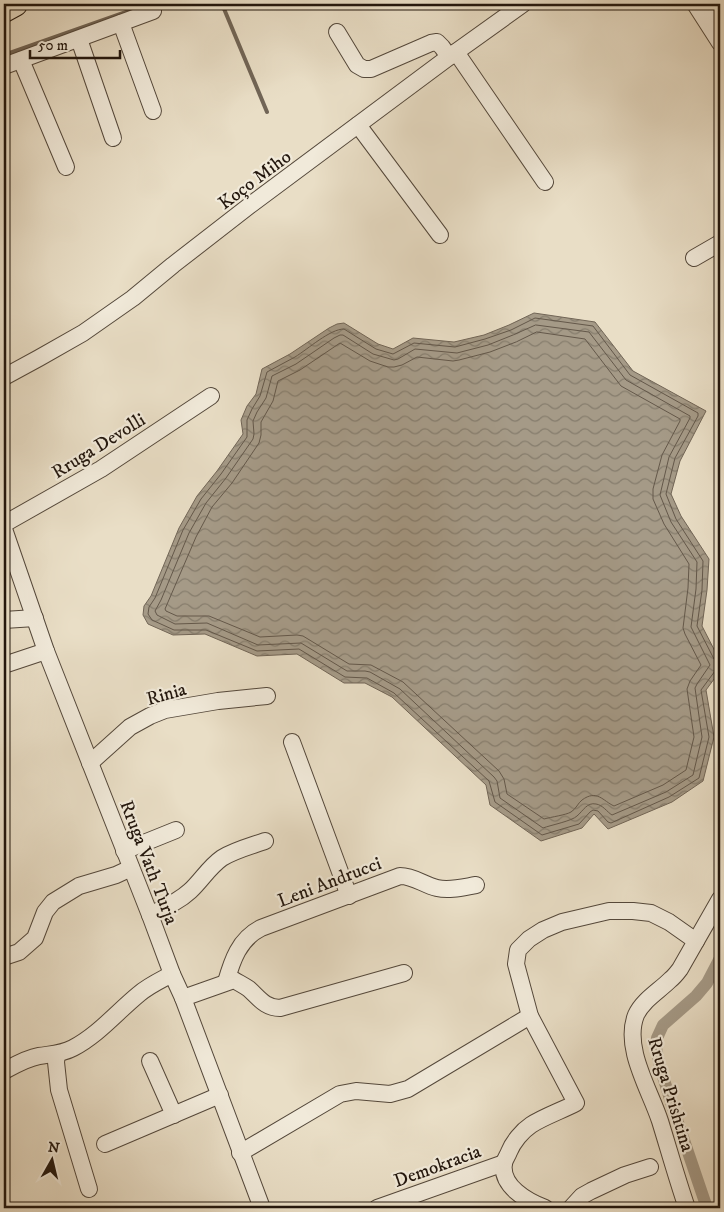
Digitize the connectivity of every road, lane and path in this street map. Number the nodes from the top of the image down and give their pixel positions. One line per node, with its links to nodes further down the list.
1 (15, 4): 4 (highway)
2 (523, 4): 12 (street, Koço Miho)
3 (695, 4): 7 (street)
4 (4, 10)
5 (153, 11): 8 (street)
6 (720, 11): 7 (street)
7 (707, 21): 11 (street)
8 (122, 23): 10 (street); 15 (street)
9 (337, 32): 12 (street)
10 (79, 39): 13 (street); 17 (street)
11 (720, 43)
12 (452, 54): 16 (street, Koço Miho); 19 (street)
13 (21, 60): 14 (street); 18 (street)
14 (4, 66)
15 (153, 111)
16 (358, 125): 20 (street); 23 (street, Koço Miho)
17 (114, 138)
18 (66, 167)
19 (544, 182)
20 (440, 235)
21 (720, 243): 22 (street)
22 (694, 258)
23 (4, 377)
24 (211, 396): 25 (street, Rruga Devolli)
25 (4, 524)
26 (4, 529): 27 (street, Rruga Vath Turja)
27 (35, 618): 28 (street); 29 (street, Rruga Vath Turja)
28 (4, 620)
29 (46, 651): 30 (street); 33 (street, Rruga Vath Turja)
30 (4, 665)
31 (267, 696): 33 (street, Rinia)
32 (292, 742): 39 (street)
33 (90, 763): 36 (street, Rruga Vath Turja)
34 (176, 830): 36 (street)
35 (265, 841): 41 (street)
36 (124, 851): 37 (street, Rruga Vath Turja)
37 (131, 868): 41 (street, Rruga Vath Turja); 43 (street)
38 (476, 885): 39 (street, Leni Andrucci)
39 (349, 896): 46 (street, Leni Andrucci)
40 (720, 898): 42 (street, Rruga Prishtina)
41 (150, 915): 45 (street, Rruga Vath Turja)
42 (696, 941): 48 (street); 63 (street, Rruga Prishtina)
43 (4, 957)
44 (404, 973): 46 (street)
45 (172, 974): 47 (street, Rruga Vath Turja); 49 (street)
46 (226, 982): 47 (street)
47 (182, 998): 52 (street, Rruga Vath Turja)
48 (530, 1016): 55 (street); 56 (street)
49 (57, 1054): 51 (street); 58 (street)
50 (150, 1061): 53 (street)
51 (4, 1071)
52 (220, 1095): 53 (street); 55 (street, Rruga Vath Turja)
53 (174, 1115): 54 (street)
54 (105, 1144)
55 (240, 1153): 59 (street, Rruga Vath Turja)
56 (504, 1162): 60 (street, Demokracia); 61 (street, Demokracia)
57 (650, 1167): 62 (street)
58 (89, 1189)
59 (262, 1208)
60 (377, 1208)
61 (546, 1208)
62 (571, 1208)
63 (687, 1208)

